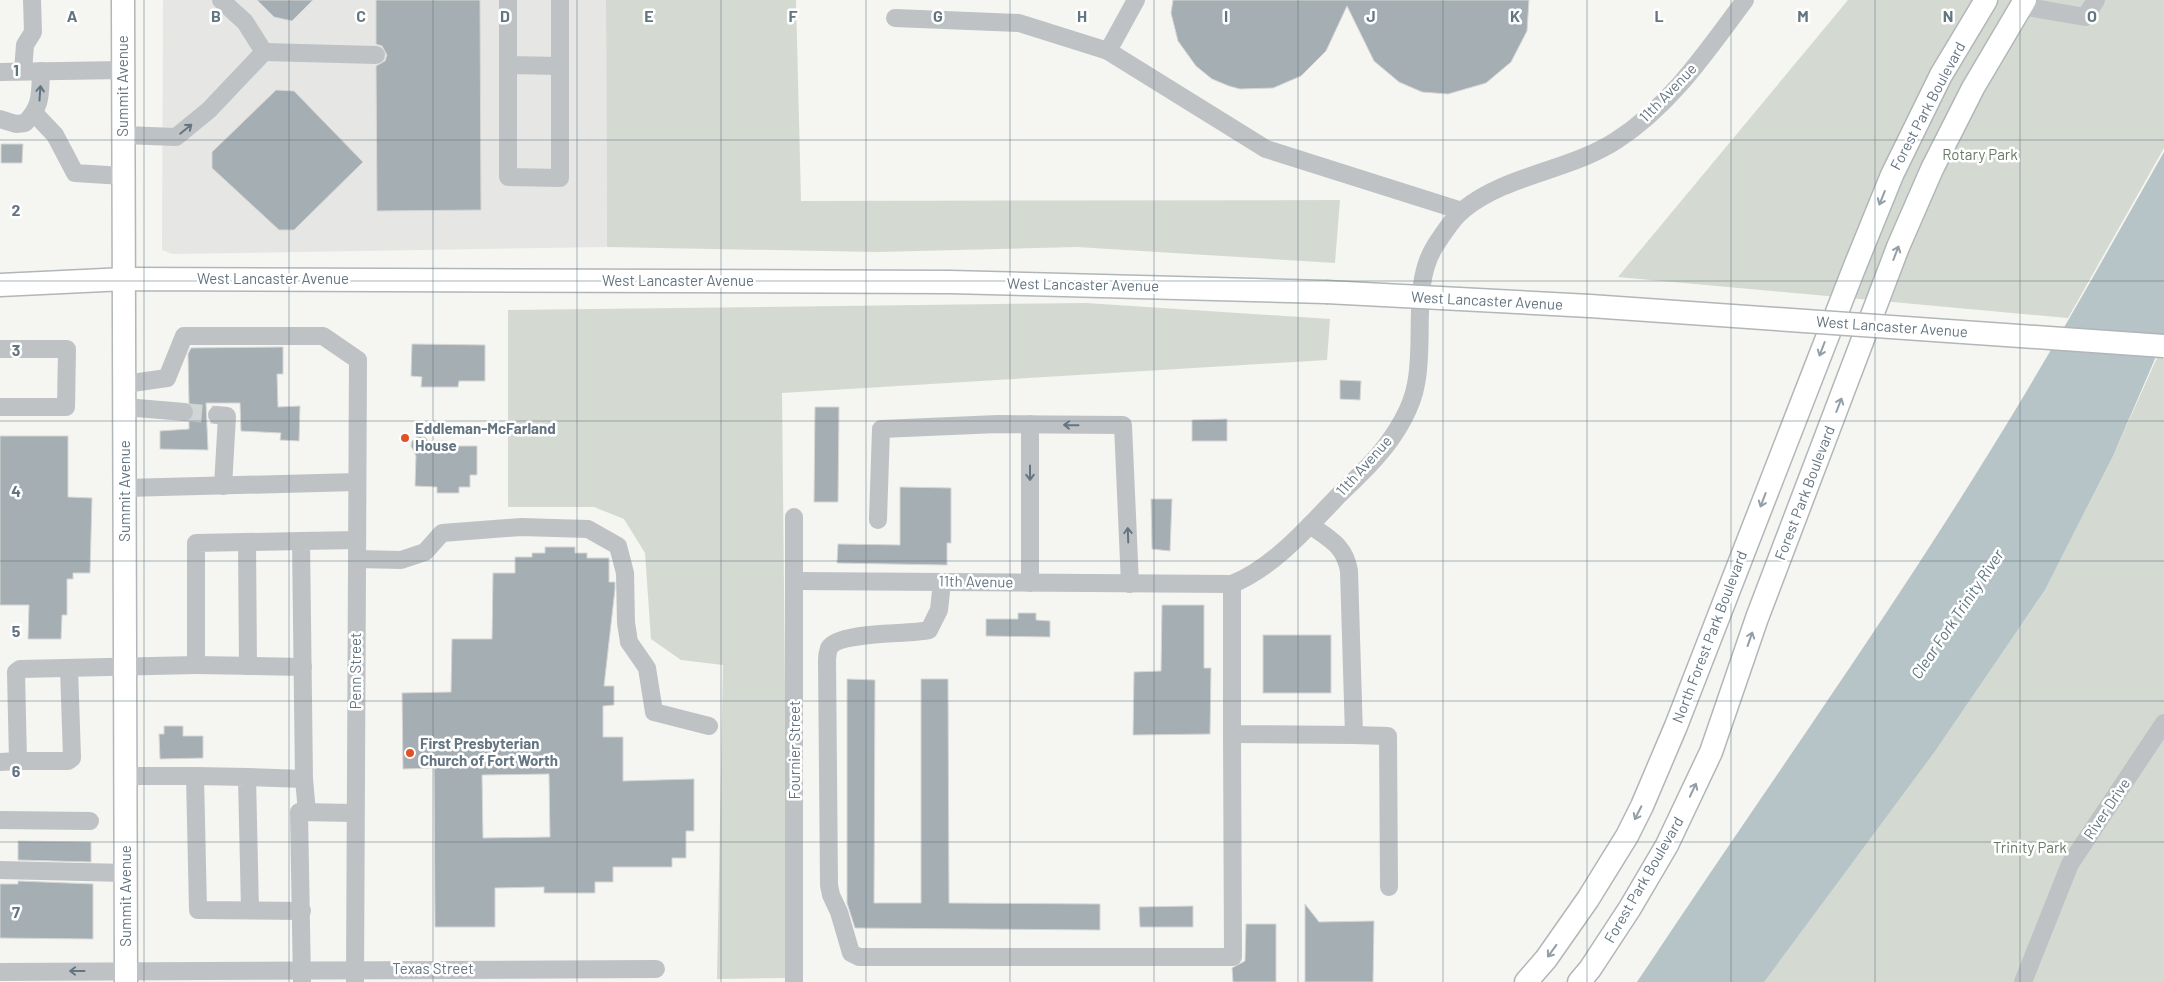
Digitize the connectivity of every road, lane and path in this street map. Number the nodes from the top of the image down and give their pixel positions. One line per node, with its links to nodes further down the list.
1 (32, 0): 18 (street)
2 (123, 0): 17 (main road, Summit Avenue)
3 (221, 0): 13 (street)
4 (508, 0): 15 (street)
5 (560, 0): 16 (street)
6 (1136, 0): 12 (street)
7 (1745, 0): 25 (street, 11th Avenue)
8 (1986, 0): 26 (main road, Forest Park Boulevard, one-way to 26)
9 (2096, 0): 10 (street)
10 (2024, 3): 85 (main road, Forest Park Boulevard, one-way to 10)
11 (895, 18): 12 (street)
12 (1108, 51): 25 (street)
13 (264, 52): 14 (street); 23 (street, one-way to 13)
14 (376, 55)
15 (508, 66): 16 (street); 16 (street)
16 (560, 66)
17 (122, 70): 19 (street); 23 (main road, Summit Avenue)
18 (23, 71): 19 (street); 20 (street)
19 (41, 71): 21 (street, one-way to 19)
20 (0, 72)
21 (35, 114): 22 (street); 24 (street)
22 (0, 119)
23 (123, 135): 24 (main road, Summit Avenue)
24 (123, 176): 27 (main road, Summit Avenue)
25 (1462, 211): 42 (street, 11th Avenue)
26 (1852, 271): 84 (main road, North Forest Park Boulevard, one-way to 84)
27 (125, 279): 28 (main road, West Lancaster Avenue); 29 (main road, West Lancaster Avenue, bridge); 31 (main road, Summit Avenue)
28 (0, 284)
29 (2164, 346)
30 (0, 349): 32 (street)
31 (125, 384): 33 (main road, Summit Avenue); 37 (street, Penn Street)
32 (0, 407)
33 (125, 407): 34 (street); 39 (main road, Summit Avenue)
34 (184, 412)
35 (217, 415): 38 (street)
36 (1030, 424): 41 (street); 49 (street, one-way to 49); 50 (street, one-way to 36)
37 (358, 482): 38 (street); 43 (street, Penn Street)
38 (223, 486): 39 (street)
39 (125, 488): 53 (main road, Summit Avenue)
40 (794, 517): 47 (street, Fournier Street)
41 (878, 520)
42 (1310, 525): 51 (street, 11th Avenue); 60 (street)
43 (357, 540): 44 (street); 46 (street, Penn Street)
44 (301, 541): 45 (street); 55 (street)
45 (247, 542): 52 (street); 54 (street)
46 (357, 559): 58 (street); 67 (street, Penn Street)
47 (796, 581): 48 (street, 11th Avenue); 83 (street, Fournier Street)
48 (942, 582): 49 (street, 11th Avenue); 59 (street)
49 (1030, 583): 50 (street, 11th Avenue)
50 (1130, 584): 51 (street, 11th Avenue)
51 (1232, 584): 59 (street)
52 (196, 665): 53 (street); 54 (street)
53 (126, 666): 56 (street); 62 (main road, Summit Avenue)
54 (248, 666): 55 (street)
55 (303, 667): 65 (street)
56 (69, 668): 61 (street); 61 (street)
57 (2164, 723): 86 (street, River Drive)
58 (709, 726)
59 (1232, 734): 60 (street)
60 (1354, 735): 72 (street)
61 (9, 762)
62 (126, 776): 63 (street); 71 (main road, Summit Avenue)
63 (195, 776): 64 (street); 73 (street)
64 (247, 777): 65 (street); 73 (street)
65 (304, 779): 66 (street)
66 (307, 812): 67 (street); 74 (street)
67 (355, 813): 82 (street, Penn Street)
68 (0, 820): 69 (street)
69 (90, 820)
70 (0, 870): 71 (street)
71 (126, 873): 79 (main road, Summit Avenue)
72 (1389, 886)
73 (250, 910): 74 (street)
74 (302, 911): 81 (street)
75 (656, 969): 78 (street, Texas Street)
76 (0, 972): 79 (street, Texas Street, one-way to 76)
77 (522, 975): 78 (street, Texas Street); 82 (street, Texas Street)
78 (584, 975)
79 (126, 976): 80 (street, Texas Street)
80 (200, 976): 81 (street, Texas Street)
81 (302, 976): 82 (street, Texas Street)
82 (355, 976)
83 (794, 982)
84 (1526, 982)
85 (1579, 982)
86 (2023, 982)

